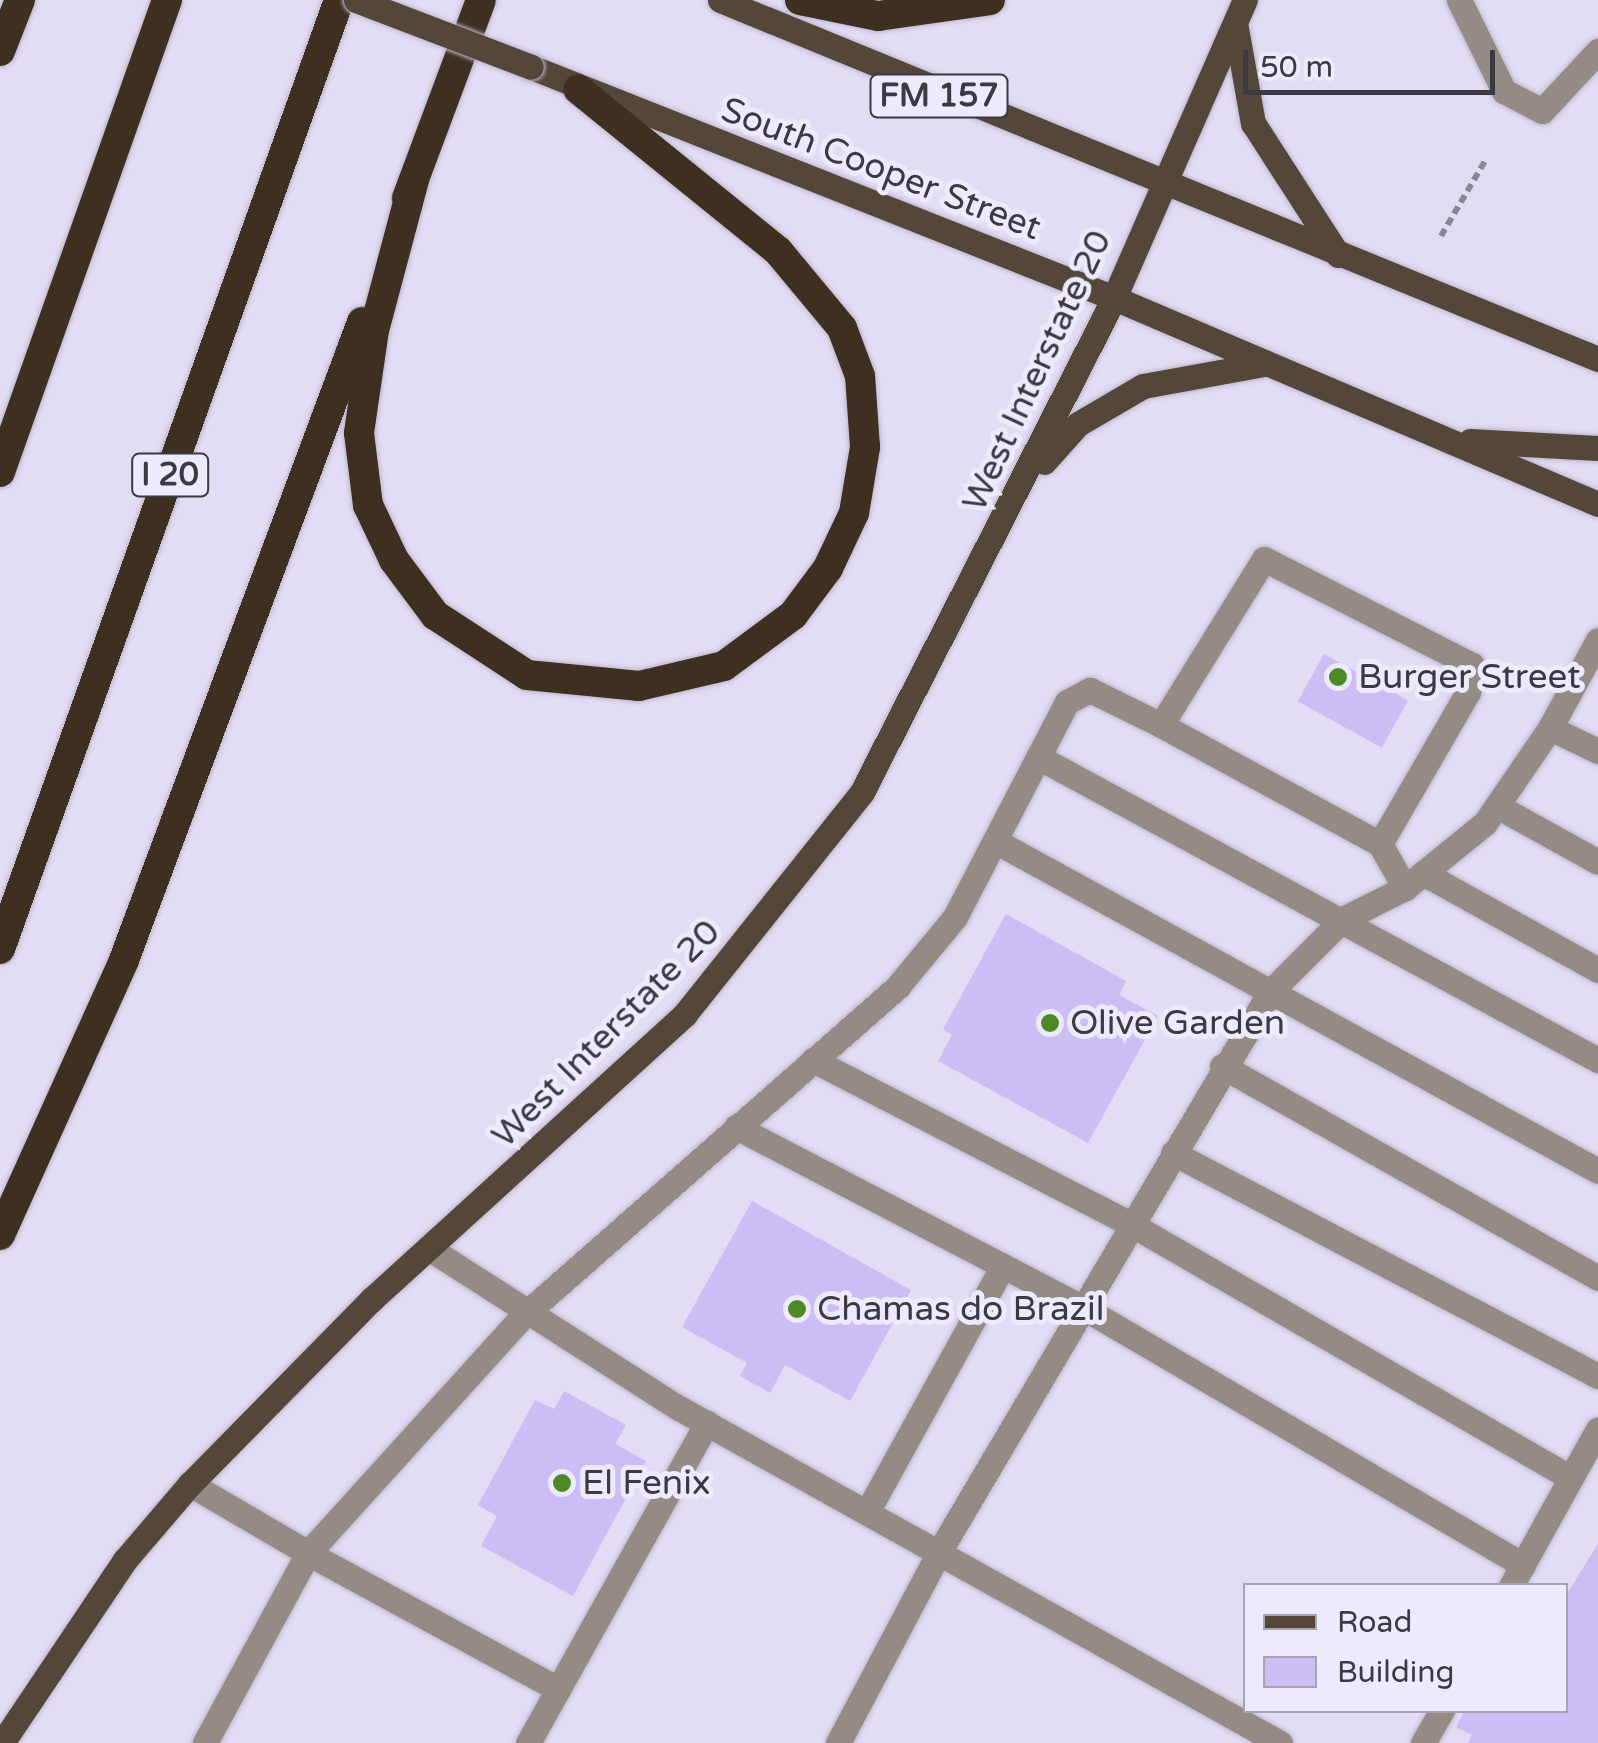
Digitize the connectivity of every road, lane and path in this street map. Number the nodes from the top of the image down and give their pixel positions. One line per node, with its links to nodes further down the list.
1 (20, 0): 11 (highway)
2 (168, 0): 24 (highway)
3 (339, 0): 38 (highway, I 20)
4 (356, 0): 13 (main road, South Cooper Street, bridge)
5 (481, 0): 15 (highway)
6 (720, 0): 16 (main road, FM 157)
7 (800, 0): 8 (highway)
8 (990, 0)
9 (1459, 0): 12 (lane)
10 (1241, 8): 16 (main road, West Interstate 20); 18 (main road)
11 (0, 52)
12 (1598, 52)
13 (578, 89): 15 (highway); 19 (main road, South Cooper Street)
14 (1485, 160): 17 (path)
15 (414, 180): 48 (highway)
16 (1161, 184): 18 (main road, FM 157); 19 (main road, West Interstate 20)
17 (1441, 236)
18 (1338, 256): 20 (main road, FM 157)
19 (1114, 298): 21 (main road, South Cooper Street); 25 (main road, West Interstate 20)
20 (1598, 359)
21 (1272, 364): 22 (main road, South Cooper Street); 25 (main road)
22 (1455, 440): 23 (main road); 26 (main road, South Cooper Street)
23 (1598, 448)
24 (0, 472)
25 (1021, 488): 49 (main road, West Interstate 20)
26 (1598, 504)
27 (1598, 640): 29 (lane)
28 (1161, 726): 31 (lane); 34 (lane); 34 (lane)
29 (1550, 728): 30 (lane); 32 (lane)
30 (1598, 752)
31 (1038, 757): 33 (lane); 37 (lane)
32 (1497, 806): 35 (lane); 36 (lane)
33 (995, 841): 40 (lane); 41 (lane)
34 (1380, 844): 36 (lane)
35 (1598, 862)
36 (1414, 881): 37 (lane); 39 (lane)
37 (1342, 919): 40 (lane); 42 (lane)
38 (0, 950)
39 (1598, 970)
40 (1270, 992): 43 (lane); 46 (lane)
41 (813, 1060): 44 (lane); 47 (lane)
42 (1598, 1060)
43 (1222, 1066): 45 (lane); 51 (lane)
44 (736, 1126): 50 (lane); 53 (lane)
45 (1173, 1153): 47 (lane); 54 (lane)
46 (1598, 1171)
47 (1134, 1226): 52 (lane); 57 (lane)
48 (0, 1235)
49 (430, 1248): 53 (lane); 58 (main road, West Interstate 20)
50 (1003, 1266): 52 (lane); 59 (lane)
51 (1598, 1278)
52 (1089, 1311): 60 (lane); 62 (lane)
53 (524, 1316): 55 (lane); 61 (lane)
54 (1598, 1376)
55 (707, 1423): 59 (lane); 63 (lane)
56 (1598, 1429): 57 (lane)
57 (1571, 1478): 62 (lane)
58 (190, 1484): 61 (lane); 65 (main road, West Interstate 20)
59 (867, 1512): 60 (lane)
60 (939, 1552): 68 (lane); 69 (lane)
61 (308, 1554): 63 (lane); 66 (lane)
62 (1517, 1575)
63 (558, 1688): 67 (lane)
64 (1440, 1713): 70 (lane)
65 (2, 1743)
66 (205, 1743)
67 (528, 1743)
68 (838, 1743)
69 (1280, 1743)
70 (1423, 1743)

